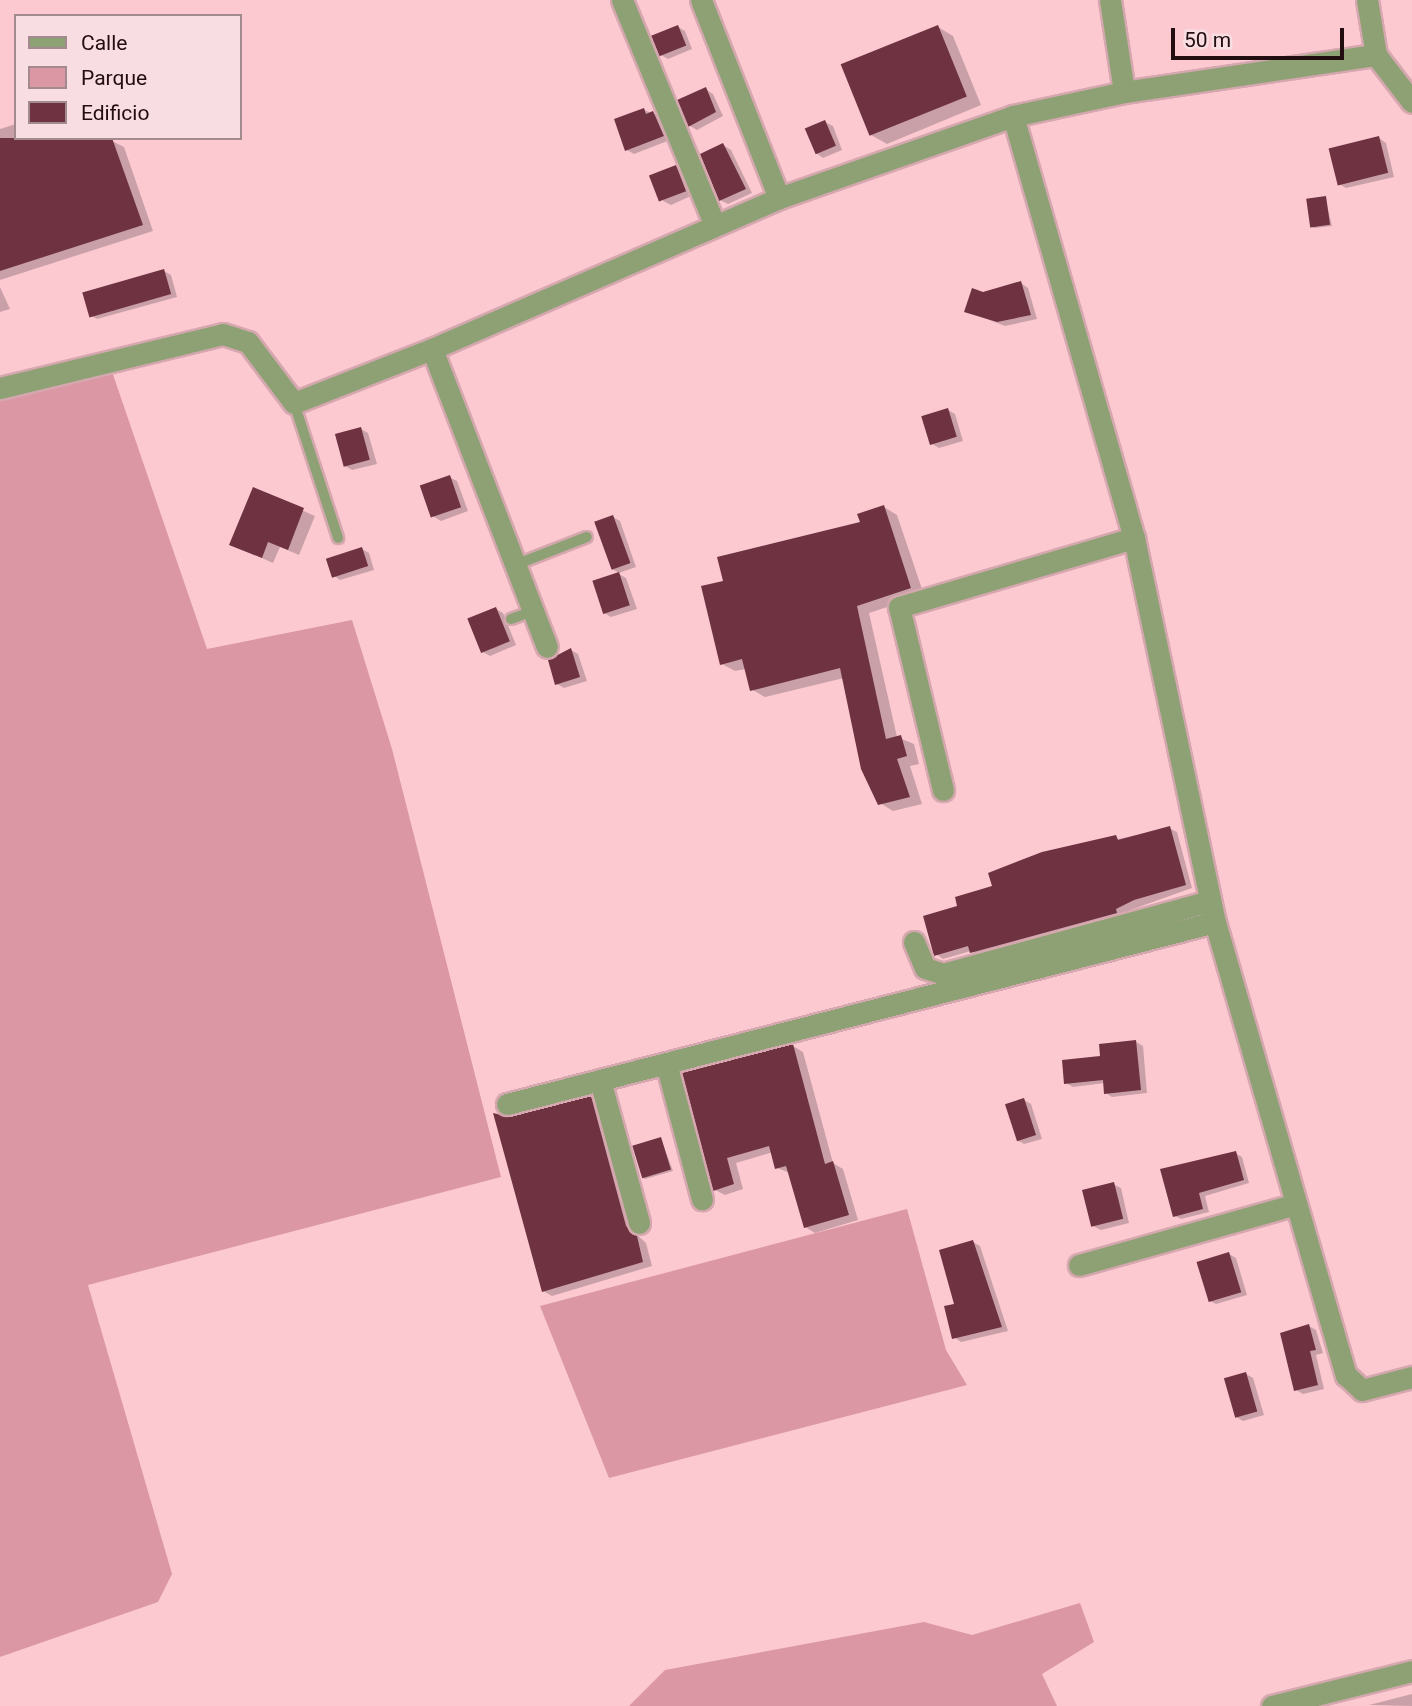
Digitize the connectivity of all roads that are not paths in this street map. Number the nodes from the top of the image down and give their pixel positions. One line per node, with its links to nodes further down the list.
1 (622, 0): 10 (street)
2 (701, 0): 9 (street)
3 (1110, 0): 6 (street)
4 (1367, 0): 5 (street)
5 (1376, 55): 6 (street); 7 (street)
6 (1124, 92): 8 (street)
7 (1412, 102)
8 (1013, 116): 9 (street); 16 (street)
9 (779, 198): 10 (street)
10 (715, 226): 11 (street)
11 (432, 349): 13 (street); 17 (street)
12 (0, 388): 13 (street)
13 (295, 404): 15 (lane)
14 (587, 537): 17 (lane)
15 (338, 538)
16 (1134, 538): 21 (street); 22 (street)
17 (515, 565): 18 (street)
18 (533, 611): 19 (lane); 20 (street)
19 (511, 619)
20 (547, 647)
21 (943, 790)
22 (1210, 901): 23 (street); 24 (street)
23 (1215, 922): 25 (street); 29 (street)
24 (914, 942)
25 (666, 1063): 26 (street); 28 (street)
26 (600, 1080): 27 (street); 30 (street)
27 (507, 1104)
28 (702, 1199)
29 (1296, 1204): 31 (street); 32 (street)
30 (639, 1223)
31 (1080, 1265)
32 (1412, 1377)
33 (1412, 1671): 34 (street)
34 (1272, 1706)

